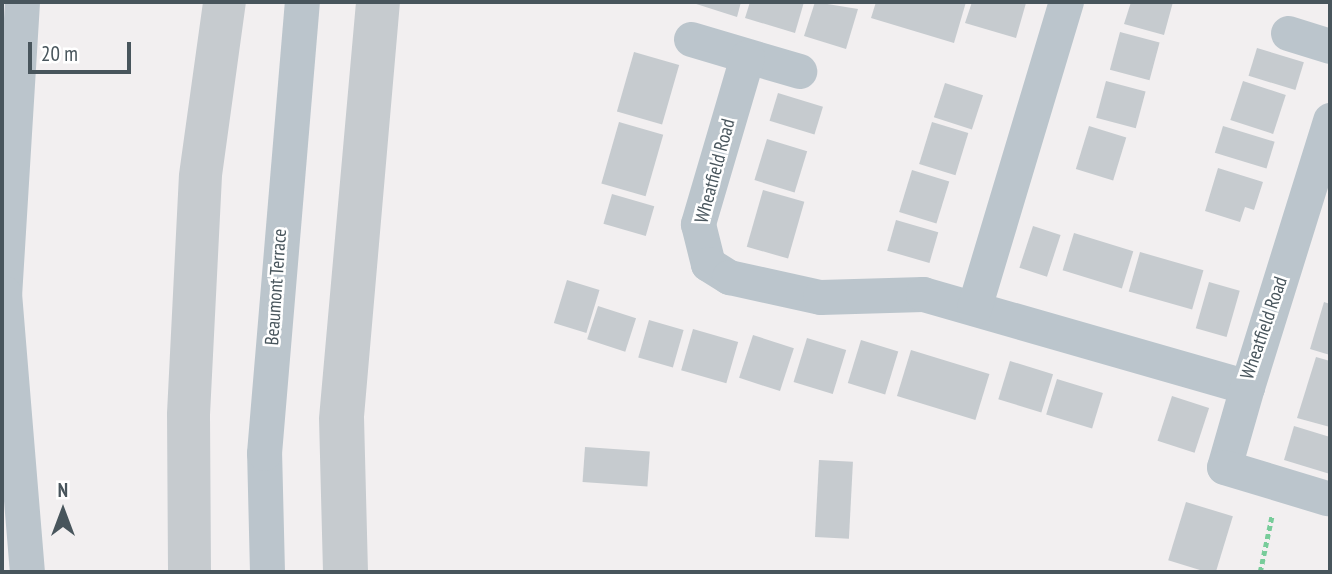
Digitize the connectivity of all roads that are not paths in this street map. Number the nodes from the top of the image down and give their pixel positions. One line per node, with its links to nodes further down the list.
1 (22, 2): 11 (street)
2 (302, 2): 15 (street, Beaumont Terrace)
3 (1066, 2): 10 (street)
4 (1289, 33): 6 (street)
5 (691, 39): 7 (street)
6 (1330, 46)
7 (747, 57): 8 (street); 10 (street, Wheatfield Road)
8 (799, 72)
9 (1330, 120): 12 (street, Wheatfield Road)
10 (974, 308): 12 (street, Wheatfield Road)
11 (4, 348): 14 (street)
12 (1247, 387): 13 (street)
13 (1327, 498)
14 (27, 572)
15 (267, 572)

